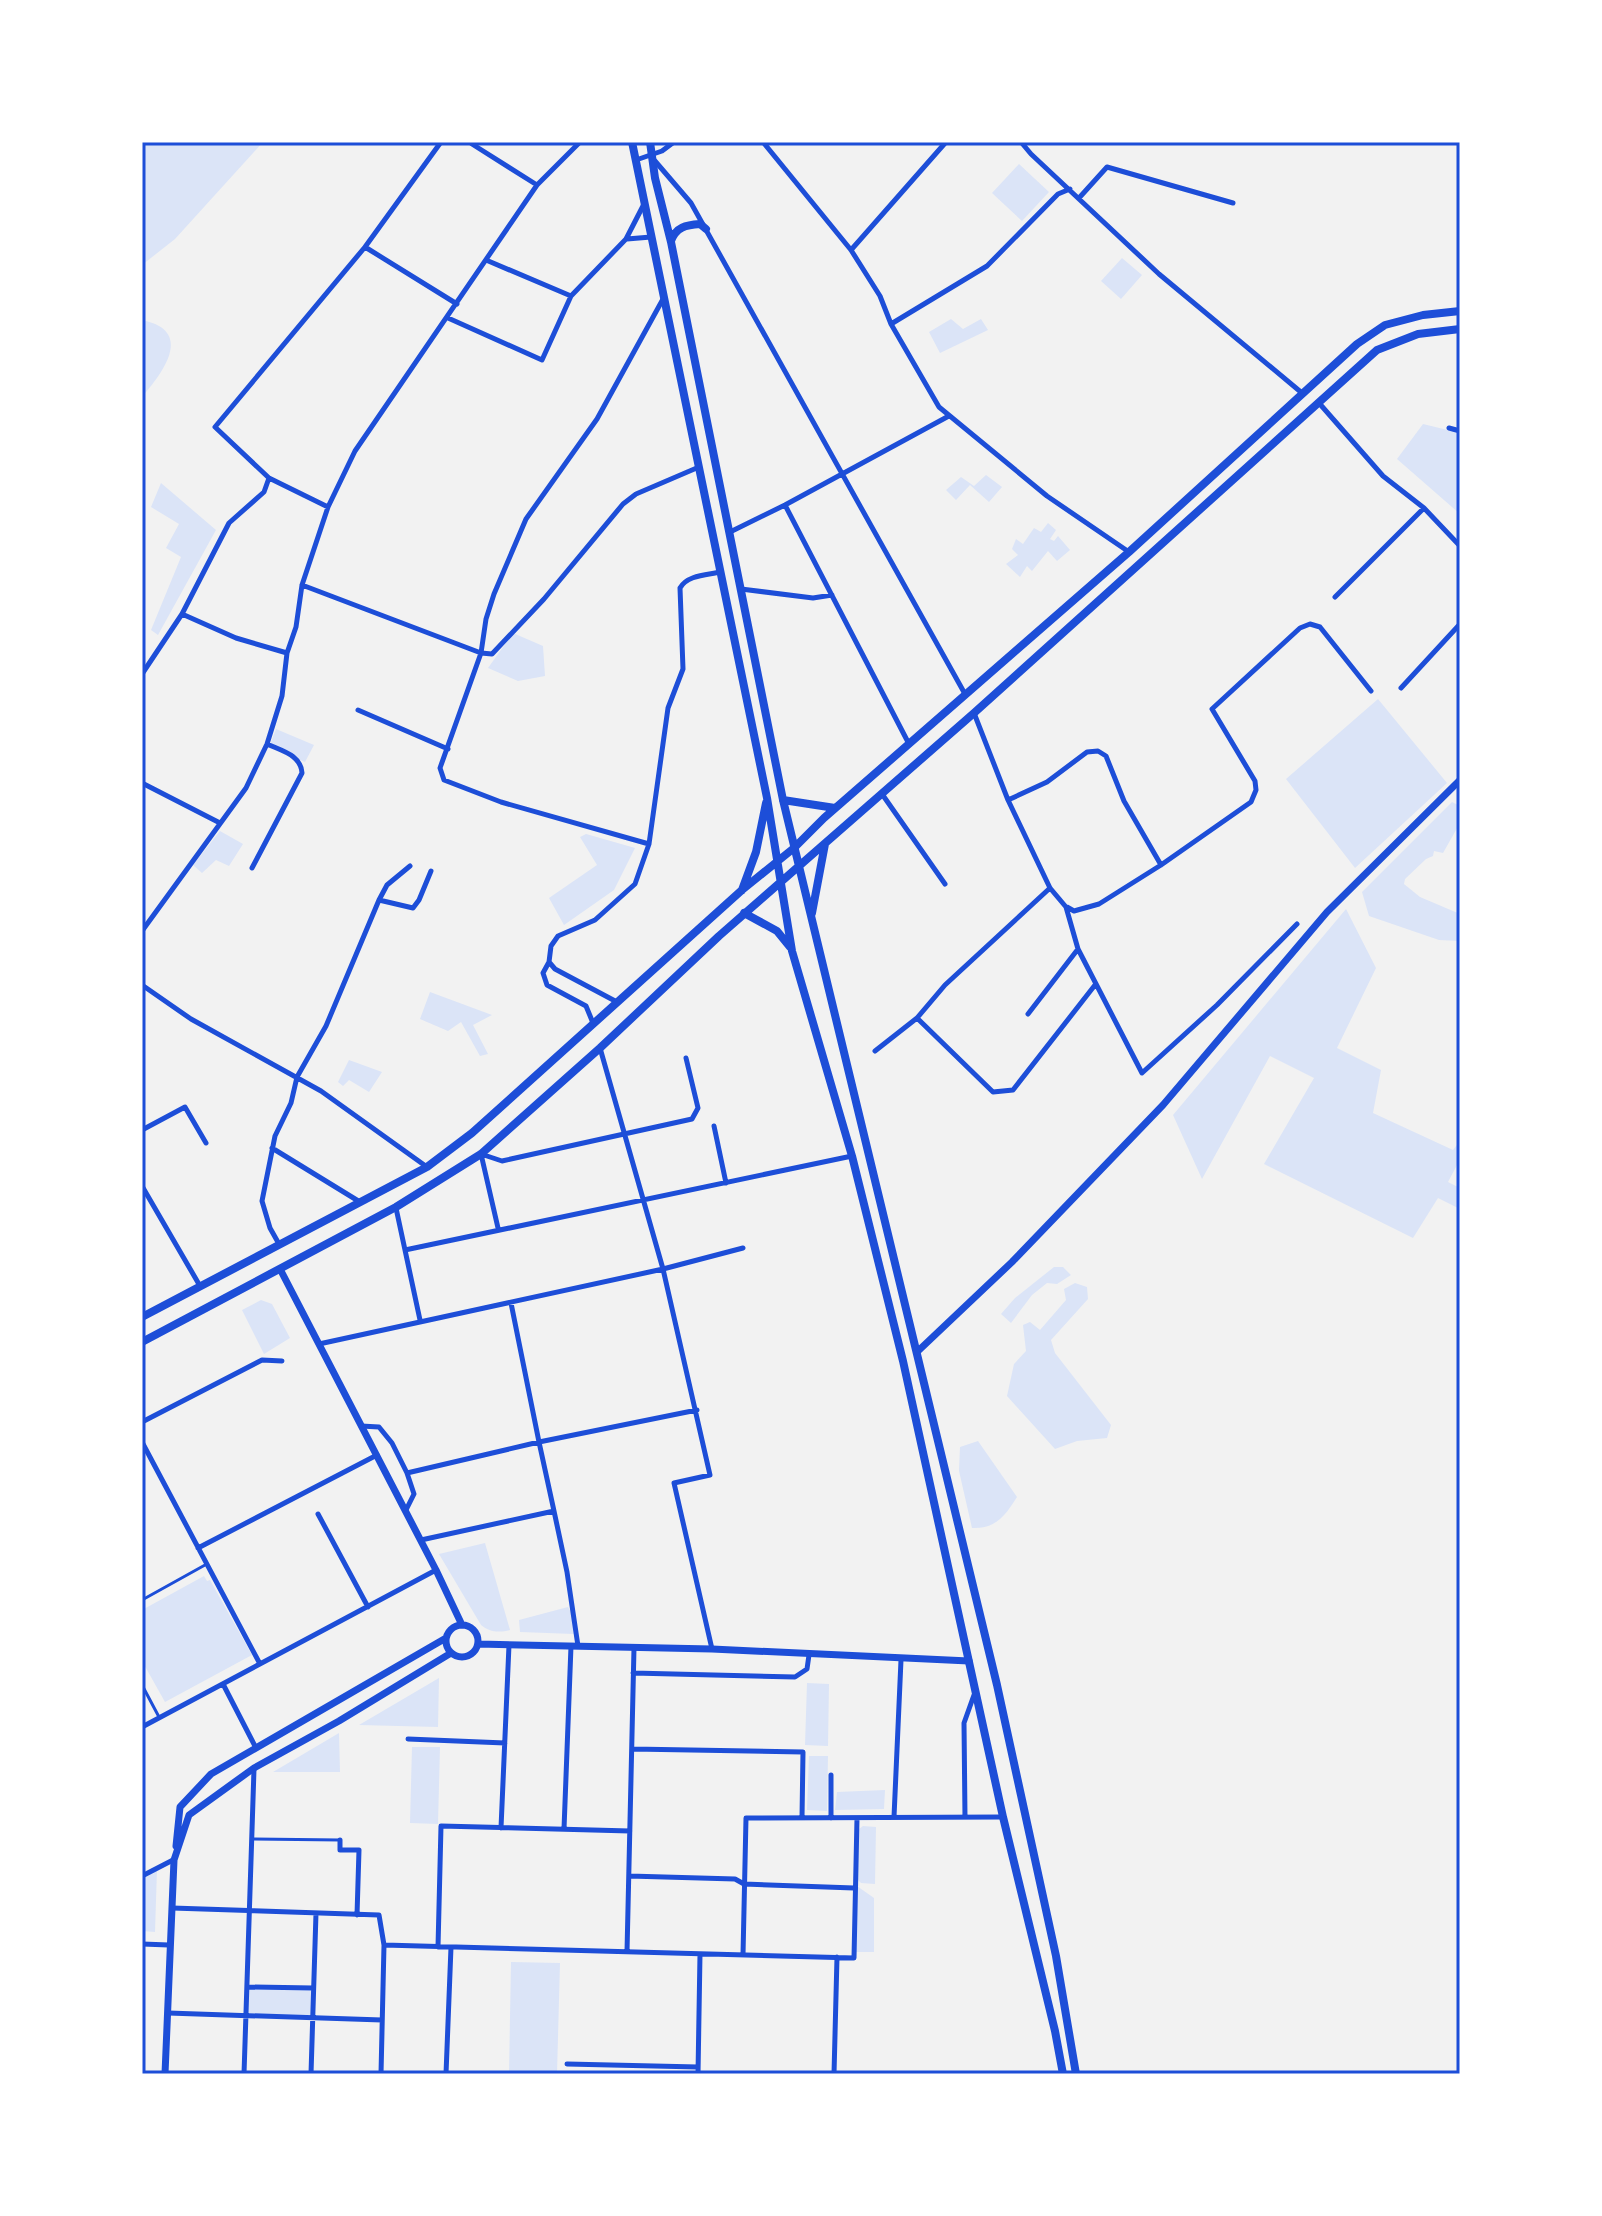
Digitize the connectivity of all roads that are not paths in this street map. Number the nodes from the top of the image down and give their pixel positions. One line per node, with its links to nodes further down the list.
1 (441, 142): 21 (street)
2 (580, 142): 12 (street)
3 (632, 142): 11 (main road)
4 (650, 142): 10 (main road)
5 (674, 142): 10 (street)
6 (763, 142): 22 (street)
7 (946, 142): 22 (street)
8 (1021, 142): 13 (street)
9 (472, 144): 12 (street)
10 (651, 157): 11 (street); 17 (street); 20 (main road)
11 (635, 161): 15 (main road)
12 (537, 185): 23 (street)
13 (1070, 189): 14 (street); 29 (street)
14 (1079, 198): 16 (street); 31 (street)
15 (644, 203): 18 (main road); 19 (street)
16 (1233, 203)
17 (706, 229): 20 (main road); 39 (street)
18 (651, 237): 19 (street); 25 (main road)
19 (626, 239): 24 (street)
20 (671, 242): 44 (main road)
21 (365, 247): 26 (street); 40 (street)
22 (851, 250): 29 (street)
23 (486, 260): 24 (street); 26 (street)
24 (571, 296): 28 (street)
25 (664, 298): 38 (main road); 55 (street)
26 (457, 304): 28 (street)
27 (1460, 311): 31 (main road)
28 (448, 318): 42 (street)
29 (891, 324): 33 (street)
30 (1460, 329): 32 (main road)
31 (1302, 393): 36 (main road)
32 (1319, 403): 37 (main road); 43 (street)
33 (948, 417): 39 (street); 46 (street)
34 (1449, 428): 35 (street)
35 (1460, 431)
36 (1248, 444): 37 (main road); 46 (main road)
37 (1260, 457): 61 (main road)
38 (699, 467): 47 (main road); 55 (street)
39 (843, 474): 41 (street); 59 (street)
40 (269, 478): 42 (street); 52 (street)
41 (785, 505): 44 (street); 50 (street)
42 (328, 507): 48 (street)
43 (1424, 508): 45 (street); 51 (street)
44 (729, 532): 49 (main road)
45 (1460, 546)
46 (1129, 552): 59 (main road)
47 (720, 572): 68 (main road); 74 (street)
48 (302, 585): 54 (street); 55 (street)
49 (740, 589): 50 (street); 69 (main road)
50 (832, 595): 63 (street)
51 (1335, 597)
52 (182, 614): 54 (street); 56 (street)
53 (1460, 624): 57 (street)
54 (287, 653): 62 (street)
55 (481, 653): 64 (street)
56 (142, 674)
57 (1401, 688)
58 (1371, 691): 77 (street)
59 (966, 694): 61 (main road); 63 (main road)
60 (358, 710): 64 (street)
61 (974, 713): 67 (main road); 70 (street)
62 (267, 744): 72 (street); 80 (street)
63 (909, 744): 71 (main road)
64 (448, 749): 74 (street)
65 (1460, 780): 132 (main road)
66 (142, 783): 72 (street)
67 (881, 793): 73 (main road); 83 (street)
68 (767, 798): 76 (main road); 85 (main road)
69 (783, 800): 71 (main road); 75 (main road)
70 (1008, 800): 77 (street); 84 (street)
71 (835, 808): 75 (main road)
72 (220, 823): 92 (street)
73 (825, 842): 79 (main road); 90 (main road)
74 (649, 844): 96 (street)
75 (794, 848): 76 (main road); 79 (main road)
76 (778, 861): 82 (main road); 85 (main road)
77 (1161, 865): 87 (street)
78 (410, 866): 86 (street)
79 (799, 866): 82 (main road); 90 (main road)
80 (252, 868)
81 (431, 871): 86 (street)
82 (780, 882): 88 (main road); 95 (main road)
83 (945, 884)
84 (1050, 888): 87 (street); 101 (street)
85 (742, 890): 89 (main road)
86 (379, 900): 106 (street)
87 (1066, 907): 94 (street)
88 (744, 913): 93 (main road); 95 (main road)
89 (708, 922): 93 (main road); 99 (main road)
90 (811, 922): 132 (main road)
91 (1297, 924): 97 (street)
92 (142, 931)
93 (719, 936): 103 (main road)
94 (1078, 949): 97 (street); 100 (street)
95 (792, 951): 113 (main road)
96 (549, 962): 99 (street); 102 (street)
97 (1096, 984): 101 (street)
98 (142, 985): 106 (street)
99 (618, 1003): 102 (main road)
100 (1028, 1014)
101 (917, 1018): 104 (street)
102 (593, 1024): 114 (main road)
103 (600, 1048): 109 (street); 112 (main road)
104 (875, 1051)
105 (686, 1058): 109 (street)
106 (297, 1077): 111 (street); 114 (street)
107 (714, 1126): 115 (street)
108 (142, 1130): 110 (street)
109 (624, 1133): 112 (street); 117 (street)
110 (206, 1143)
111 (272, 1148): 118 (street); 121 (street)
112 (481, 1154): 119 (main road); 120 (street)
113 (852, 1156): 115 (street); 160 (main road)
114 (427, 1167): 118 (main road)
115 (726, 1183): 117 (street)
116 (142, 1186): 126 (street)
117 (644, 1199): 120 (street); 125 (street)
118 (360, 1202): 121 (main road)
119 (396, 1207): 123 (street); 124 (main road)
120 (498, 1228): 123 (street)
121 (279, 1244): 126 (main road)
122 (743, 1248): 125 (street)
123 (405, 1250): 129 (street)
124 (280, 1269): 130 (main road); 131 (main road)
125 (663, 1269): 127 (street); 134 (street)
126 (200, 1286): 128 (main road)
127 (511, 1302): 129 (street); 138 (street)
128 (142, 1317)
129 (420, 1320): 131 (street)
130 (142, 1342)
131 (318, 1344): 136 (main road)
132 (917, 1352): 218 (main road)
133 (282, 1361): 135 (street)
134 (697, 1410): 138 (street); 156 (street)
135 (142, 1422)
136 (361, 1426): 139 (main road); 140 (street)
137 (142, 1442): 145 (street)
138 (539, 1442): 140 (street); 142 (street)
139 (377, 1455): 141 (main road); 145 (street)
140 (407, 1473): 141 (street)
141 (406, 1510): 144 (main road)
142 (554, 1511): 144 (street); 154 (street)
143 (318, 1514): 149 (street)
144 (421, 1540): 147 (main road)
145 (198, 1548): 146 (street)
146 (207, 1564): 148 (lane); 161 (street)
147 (436, 1570): 149 (street); 150 (main road)
148 (142, 1600)
149 (368, 1607): 161 (street)
150 (462, 1625): 151 (main road); 152 (main road)
151 (446, 1638): 157 (main road); 170 (main road)
152 (478, 1644): 153 (main road); 157 (main road)
153 (509, 1645): 154 (main road); 169 (street)
154 (574, 1646): 155 (main road); 181 (street)
155 (634, 1648): 156 (main road); 162 (street)
156 (712, 1649): 158 (main road)
157 (451, 1653): 172 (main road)
158 (809, 1655): 159 (main road); 162 (street)
159 (901, 1660): 160 (main road); 174 (street)
160 (969, 1661): 165 (main road)
161 (260, 1664): 163 (street)
162 (633, 1673): 171 (street)
163 (223, 1684): 166 (street); 170 (street)
164 (142, 1685): 166 (lane)
165 (976, 1690): 175 (street); 176 (main road)
166 (160, 1717): 167 (street)
167 (142, 1727)
168 (408, 1739): 169 (street)
169 (505, 1743): 180 (street)
170 (256, 1748): 185 (main road)
171 (632, 1749): 177 (street); 182 (street)
172 (254, 1768): 183 (street); 185 (main road)
173 (831, 1775): 178 (street)
174 (894, 1817): 175 (street); 179 (street)
175 (965, 1817): 176 (street)
176 (1003, 1817): 217 (main road)
177 (802, 1818): 178 (street); 188 (street)
178 (831, 1818): 179 (street)
179 (857, 1818): 189 (street)
180 (501, 1828): 181 (street); 197 (street)
181 (564, 1830): 182 (street)
182 (630, 1831): 187 (street)
183 (252, 1839): 184 (lane); 191 (street)
184 (340, 1840): 193 (street)
185 (175, 1856): 186 (street); 190 (main road)
186 (142, 1876)
187 (629, 1876): 188 (street); 199 (street)
188 (744, 1884): 189 (street); 201 (street)
189 (855, 1888): 202 (street)
190 (171, 1908): 191 (street); 195 (main road)
191 (249, 1911): 192 (street); 203 (street)
192 (316, 1913): 193 (street); 204 (street)
193 (357, 1915): 196 (street)
194 (142, 1944): 195 (street)
195 (169, 1945): 205 (main road)
196 (384, 1945): 197 (street); 208 (street)
197 (438, 1947): 198 (street)
198 (451, 1947): 199 (street); 215 (street)
199 (627, 1952): 200 (street)
200 (700, 1954): 201 (street); 210 (street)
201 (743, 1955): 202 (street)
202 (837, 1957): 216 (street)
203 (247, 1987): 204 (street); 206 (street)
204 (313, 1988): 207 (street)
205 (167, 2013): 206 (street); 211 (main road)
206 (246, 2016): 207 (street); 212 (street)
207 (312, 2017): 208 (street); 213 (street)
208 (382, 2020): 214 (street)
209 (567, 2064): 210 (street)
210 (698, 2070)
211 (165, 2074)
212 (244, 2074)
213 (311, 2074)
214 (381, 2074)
215 (446, 2074)
216 (834, 2074)
217 (1063, 2074)
218 (1076, 2074)

